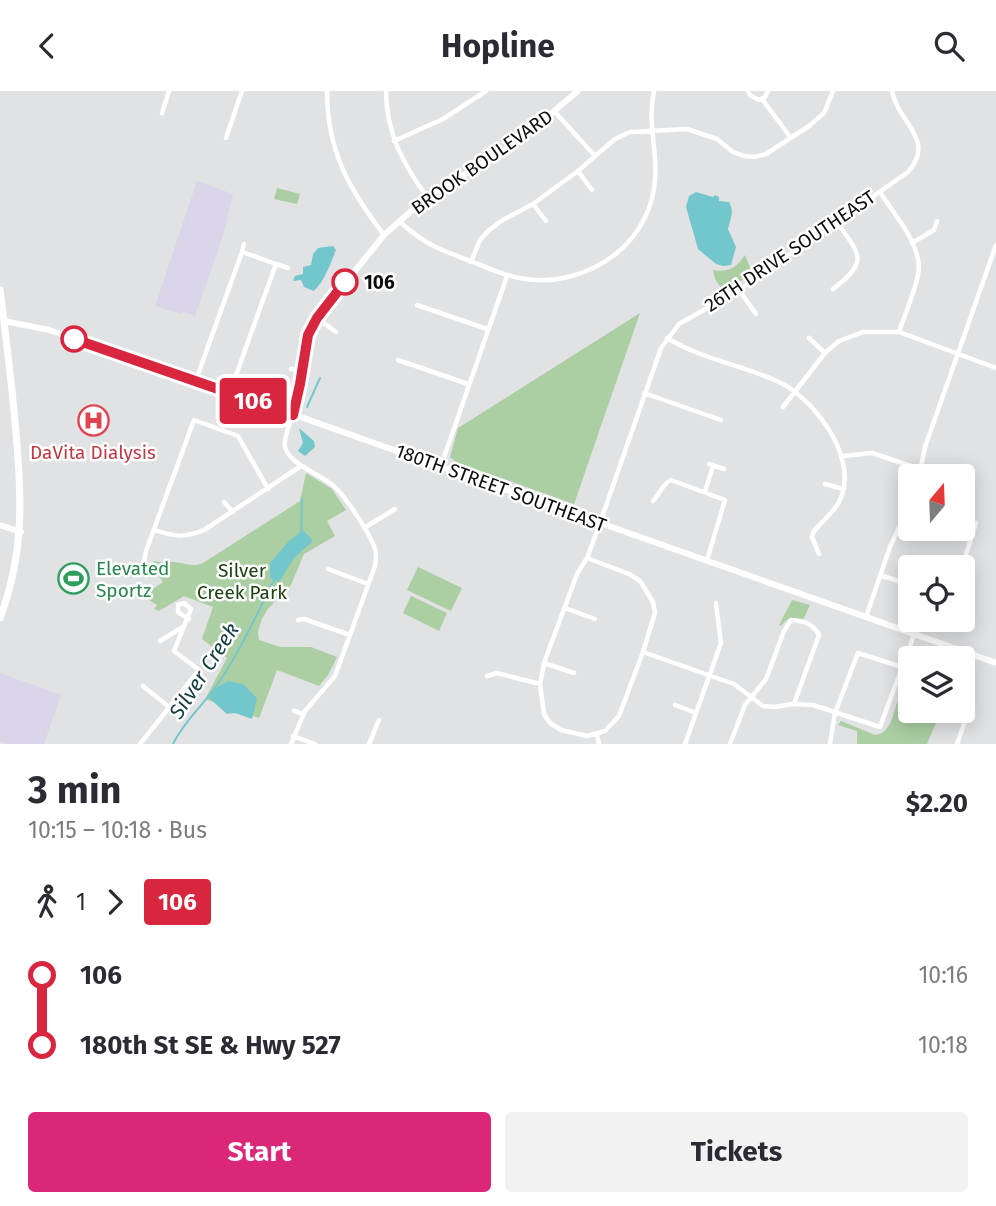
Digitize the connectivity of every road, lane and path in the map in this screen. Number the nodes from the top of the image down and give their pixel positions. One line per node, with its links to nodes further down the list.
1 (169, 91): 14 (street)
2 (242, 91): 16 (street)
3 (327, 91): 29 (street)
4 (386, 91): 18 (street)
5 (486, 91): 18 (street)
6 (578, 91): 13 (street, BROOK BOULEVARD)
7 (654, 91): 15 (street)
8 (748, 91): 12 (street)
9 (768, 91): 12 (street)
10 (833, 91): 17 (street)
11 (892, 91): 22 (street, 26TH DRIVE SOUTHEAST)
12 (762, 99): 17 (street)
13 (555, 112): 19 (street); 23 (street, BROOK BOULEVARD)
14 (162, 113)
15 (653, 129): 17 (street); 19 (street); 37 (street)
16 (226, 138)
17 (791, 138)
18 (394, 141): 23 (street)
19 (595, 156): 20 (street)
20 (578, 171): 21 (street); 24 (street)
21 (592, 190)
22 (880, 192): 27 (street, 26TH DRIVE SOUTHEAST); 30 (street)
23 (427, 197): 25 (street, BROOK BOULEVARD)
24 (533, 204): 26 (street); 34 (street)
25 (400, 221): 29 (street, BROOK BOULEVARD); 34 (street)
26 (545, 221)
27 (836, 221): 38 (street, 26TH DRIVE SOUTHEAST); 39 (street)
28 (937, 221): 30 (street)
29 (384, 235): 43 (street, BROOK BOULEVARD)
30 (912, 243): 47 (street)
31 (244, 244): 33 (street)
32 (996, 245): 51 (street)
33 (242, 252): 35 (street); 56 (street)
34 (471, 262): 37 (street)
35 (276, 264): 36 (street); 58 (street)
36 (288, 268)
37 (507, 276): 45 (street)
38 (739, 289): 42 (street); 48 (street, 26TH DRIVE SOUTHEAST)
39 (833, 289)
40 (0, 290): 44 (main road)
41 (418, 305): 45 (street)
42 (756, 314)
43 (317, 318): 46 (street); 55 (street, BROOK BOULEVARD)
44 (4, 321): 56 (street, 180TH STREET SOUTHEAST); 84 (main road)
45 (487, 329): 57 (street)
46 (336, 332)
47 (899, 333): 50 (street); 51 (street)
48 (667, 338): 59 (street); 60 (street)
49 (809, 338): 50 (street)
50 (825, 353): 59 (street)
51 (957, 353): 53 (street); 66 (street)
52 (398, 360): 57 (street)
53 (996, 368)
54 (291, 369): 55 (street)
55 (302, 370): 62 (street, BROOK BOULEVARD)
56 (196, 380): 58 (street, 180TH STREET SOUTHEAST)
57 (468, 384): 68 (street)
58 (230, 392): 62 (street, 180TH STREET SOUTHEAST)
59 (795, 392): 61 (street); 64 (street)
60 (644, 393): 63 (street); 78 (street)
61 (783, 407)
62 (293, 415): 67 (street); 68 (street, 180TH STREET SOUTHEAST)
63 (722, 421)
64 (842, 456): 65 (street); 72 (street)
65 (905, 464)
66 (921, 464)
67 (301, 466): 71 (street); 81 (street)
68 (441, 466): 78 (street, 180TH STREET SOUTHEAST)
69 (724, 469): 73 (street)
70 (825, 484): 72 (street)
71 (268, 488): 77 (street); 82 (street)
72 (844, 489): 85 (street)
73 (705, 492): 74 (street); 88 (street)
74 (653, 501)
75 (224, 502): 77 (street)
76 (395, 509): 81 (street)
77 (233, 512): 82 (street)
78 (600, 523): 87 (street); 88 (street, 180TH STREET SOUTHEAST)
79 (976, 523): 86 (street)
80 (0, 525): 84 (street)
81 (364, 528): 93 (street)
82 (155, 530): 89 (street)
83 (898, 530): 91 (street)
84 (20, 532): 97 (main road)
85 (820, 554)
86 (966, 555)
87 (586, 558): 95 (street); 106 (street)
88 (706, 561): 96 (street, 180TH STREET SOUTHEAST)
89 (144, 562)
90 (328, 569): 93 (street)
91 (880, 575): 92 (street); 96 (street)
92 (898, 581)
93 (368, 584): 102 (street)
94 (716, 603): 111 (street)
95 (565, 608): 99 (street); 107 (street)
96 (866, 617): 103 (street, 180TH STREET SOUTHEAST)
97 (0, 618)
98 (189, 619): 101 (street)
99 (595, 619)
100 (298, 620): 102 (street)
101 (184, 627): 104 (street); 119 (street)
102 (350, 635): 123 (street)
103 (914, 635): 105 (street); 108 (street, 180TH STREET SOUTHEAST)
104 (160, 641)
105 (910, 646)
106 (643, 652): 111 (street); 126 (street)
107 (544, 663): 110 (street); 114 (street)
108 (996, 663)
109 (898, 666): 122 (street)
110 (574, 673)
111 (709, 675): 116 (street); 121 (street)
112 (487, 676): 114 (street)
113 (898, 678): 122 (street)
114 (540, 684): 126 (street)
115 (143, 686): 119 (street)
116 (751, 698): 117 (street); 117 (street); 134 (street)
117 (794, 704): 122 (street)
118 (675, 705): 121 (street)
119 (169, 707): 128 (street)
120 (294, 711): 123 (street)
121 (696, 713): 133 (street)
122 (835, 713): 135 (street)
123 (303, 714): 127 (street)
124 (379, 720): 131 (street)
125 (964, 723): 136 (street)
126 (597, 735): 132 (street)
127 (293, 736): 129 (street); 130 (street)
128 (140, 744)
129 (291, 744)
130 (314, 744)
131 (369, 744)
132 (599, 744)
133 (685, 744)
134 (730, 744)
135 (830, 744)
136 (957, 744)

